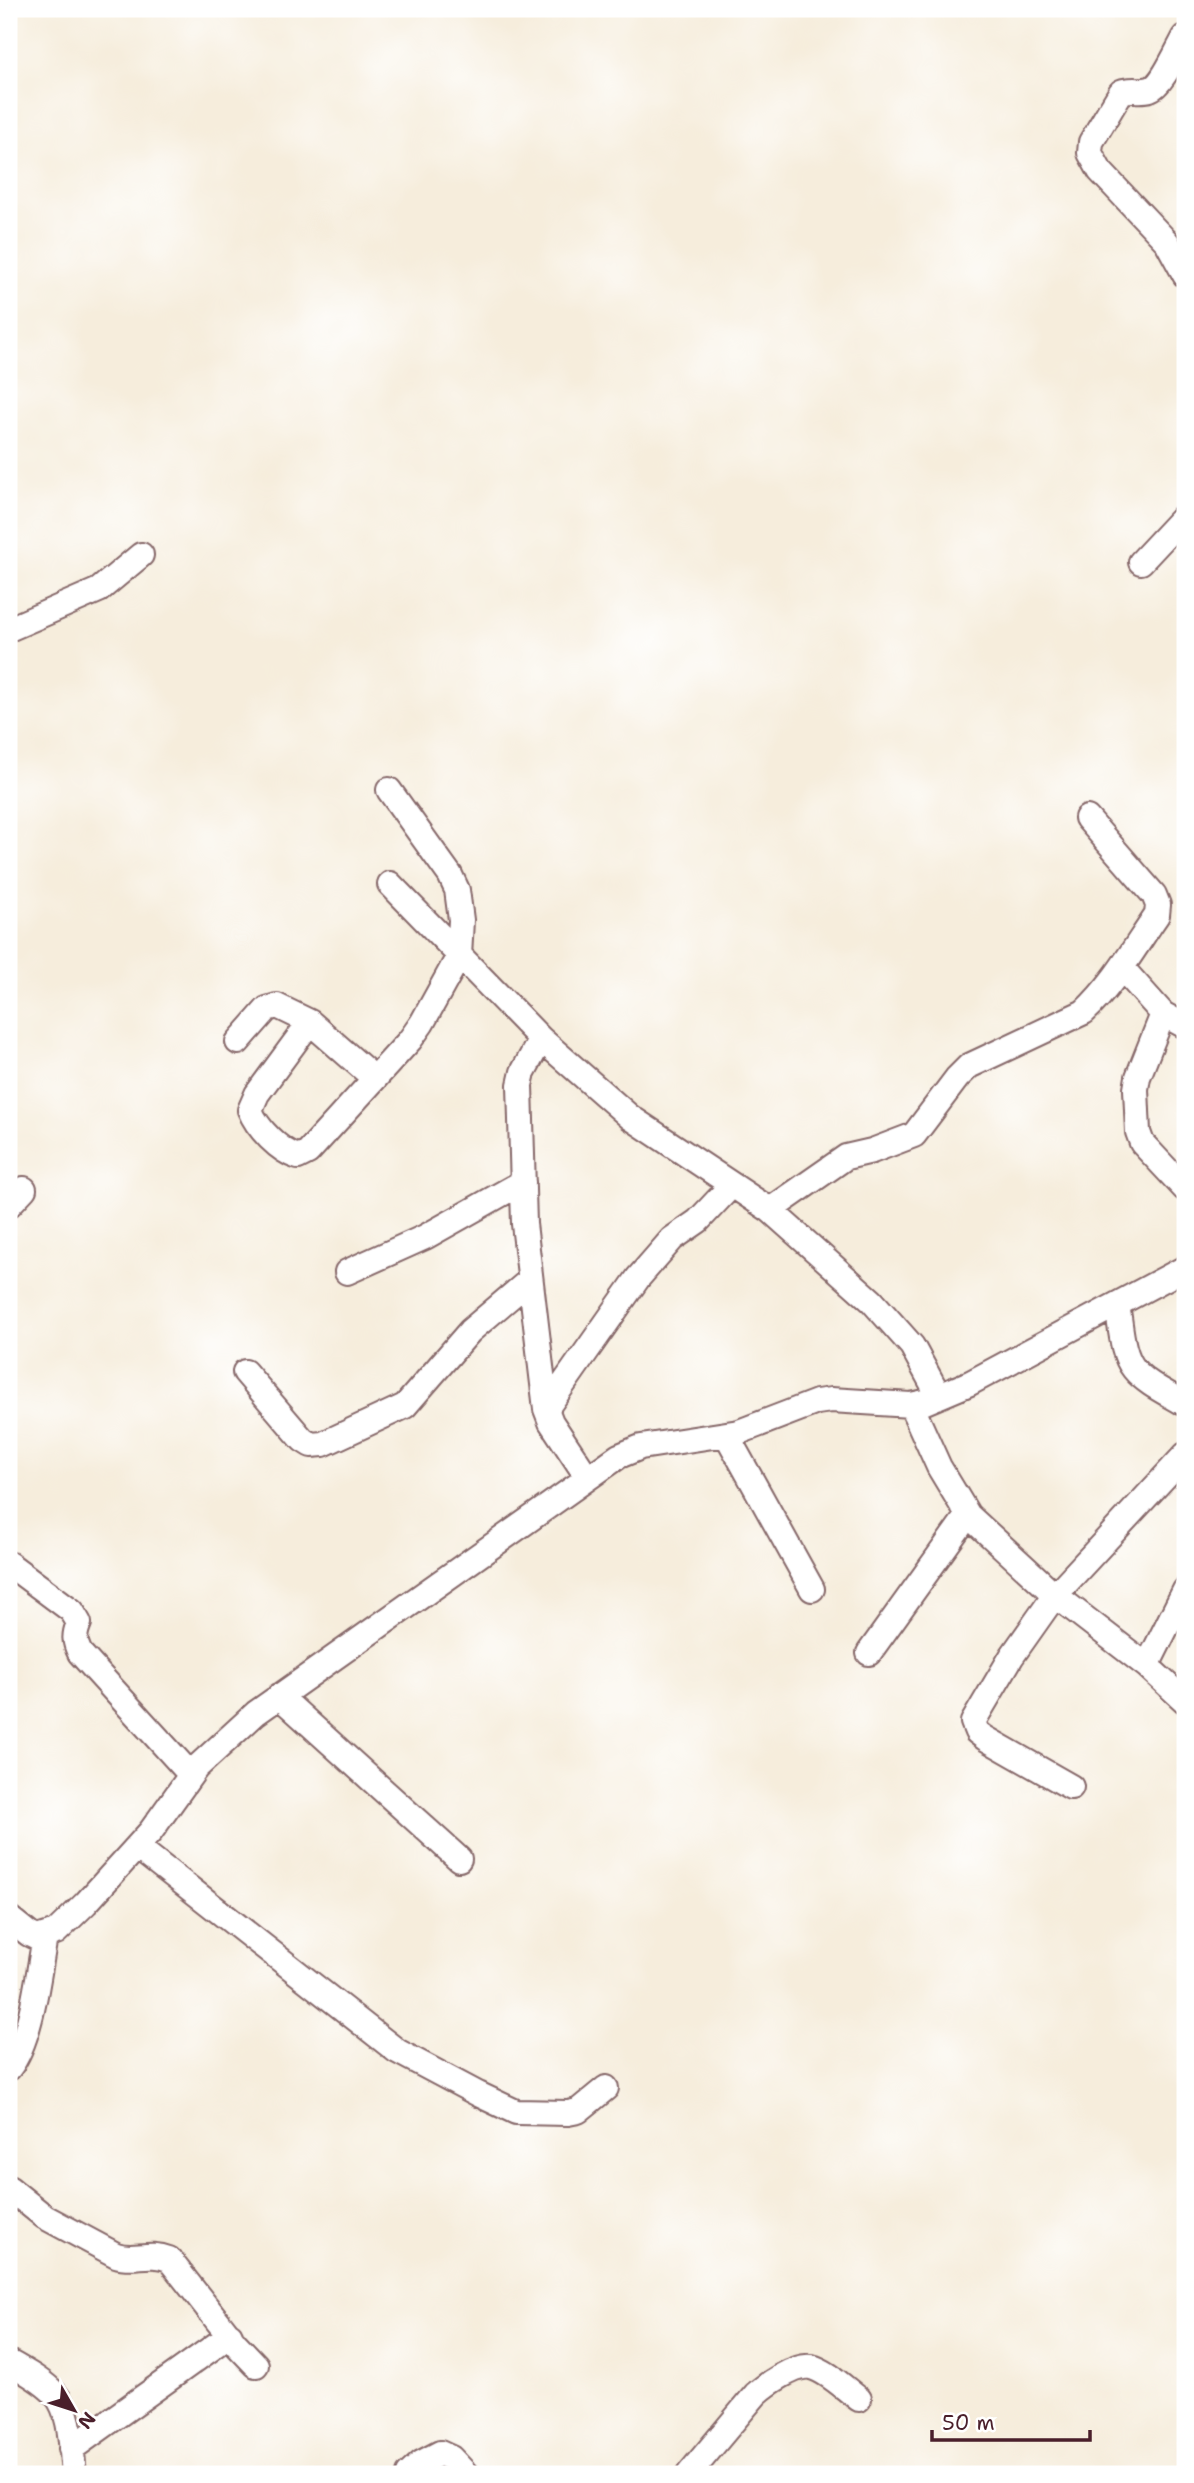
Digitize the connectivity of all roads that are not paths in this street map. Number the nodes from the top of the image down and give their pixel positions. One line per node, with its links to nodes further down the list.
1 (1185, 37): 2 (street)
2 (1185, 275)
3 (1185, 515): 5 (street)
4 (141, 555): 6 (street)
5 (1141, 562)
6 (9, 629)
7 (389, 790): 10 (street)
8 (1087, 818): 11 (street)
9 (390, 884): 10 (street)
10 (459, 956): 15 (street); 17 (street)
11 (1122, 968): 12 (street); 21 (street)
12 (1163, 1014): 14 (street); 20 (street)
13 (310, 1023): 16 (street); 17 (street); 17 (street)
14 (1185, 1026)
15 (541, 1039): 18 (street); 19 (street)
16 (238, 1042)
17 (374, 1078)
18 (523, 1182): 23 (street); 24 (street)
19 (731, 1185): 21 (street); 30 (street)
20 (1185, 1189)
21 (770, 1210): 27 (street)
22 (1185, 1268): 25 (street)
23 (347, 1272)
24 (530, 1280): 26 (street); 30 (street)
25 (1117, 1305): 27 (street); 28 (street)
26 (244, 1373)
27 (939, 1396): 29 (street)
28 (1185, 1404)
29 (911, 1405): 31 (street); 34 (street)
30 (546, 1409): 33 (street)
31 (726, 1434): 33 (street); 36 (street)
32 (1182, 1466): 38 (street)
33 (588, 1478): 41 (street)
34 (968, 1514): 38 (street); 39 (street)
35 (9, 1564): 43 (street)
36 (812, 1589)
37 (1185, 1590): 40 (street)
38 (1055, 1595): 40 (street); 44 (street)
39 (869, 1653)
40 (1147, 1666): 42 (street)
41 (279, 1696): 43 (street); 46 (street)
42 (1185, 1702)
43 (191, 1775): 45 (street)
44 (1071, 1787)
45 (137, 1847): 48 (street); 50 (street)
46 (459, 1859)
47 (9, 1917): 48 (street)
48 (45, 1937): 49 (street)
49 (9, 2068)
50 (607, 2088)
51 (9, 2188): 52 (street)
52 (230, 2335): 54 (street); 56 (street)
53 (9, 2362): 56 (street)
54 (256, 2365)
55 (859, 2399): 60 (street)
56 (71, 2449): 57 (street)
57 (74, 2474)
58 (410, 2474): 59 (street)
59 (466, 2474)
60 (689, 2474)

